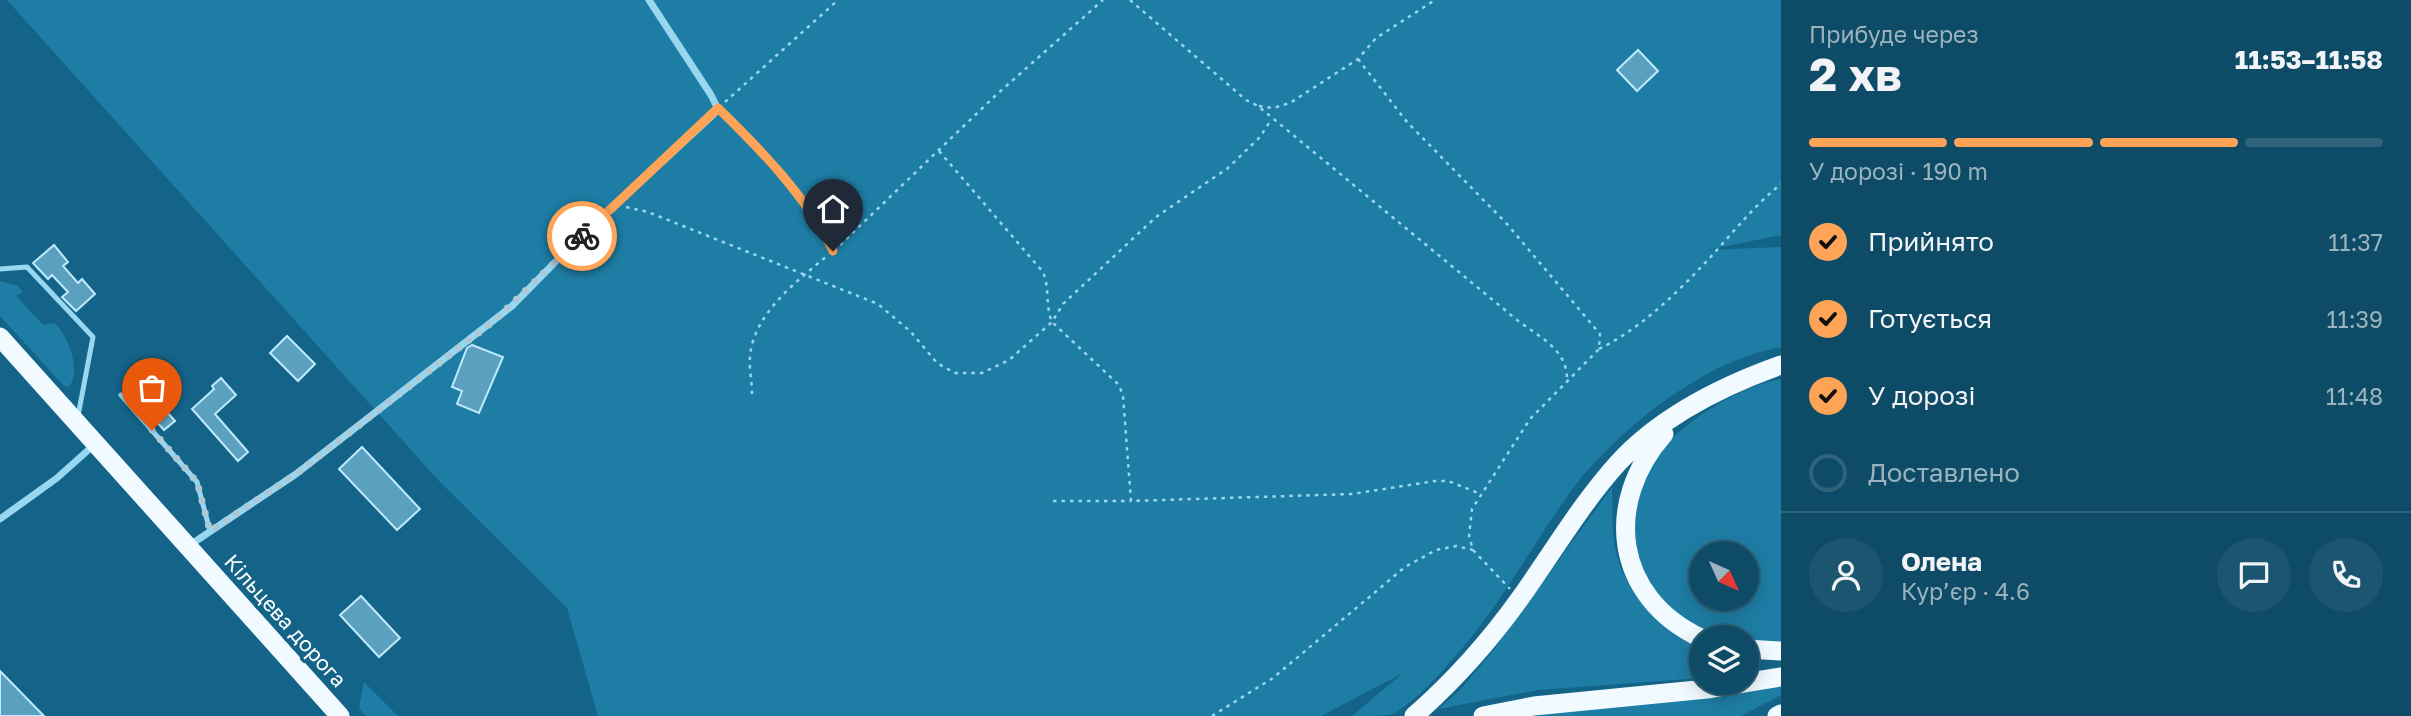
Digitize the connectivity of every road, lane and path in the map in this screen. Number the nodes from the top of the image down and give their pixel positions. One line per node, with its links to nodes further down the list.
1 (649, 0): 8 (street)
2 (838, 0): 8 (path)
3 (1102, 0): 10 (path)
4 (1130, 0): 7 (path)
5 (1435, 0): 6 (path)
6 (1358, 60): 7 (path); 18 (path)
7 (1258, 106): 9 (path)
8 (718, 108): 12 (street); 13 (lane)
9 (1271, 120): 16 (path); 20 (path)
10 (939, 151): 13 (path); 16 (path)
11 (1781, 184): 18 (path)
12 (615, 205): 15 (path); 30 (street)
13 (833, 251): 15 (path)
14 (0, 269): 24 (lane)
15 (804, 275): 16 (path); 21 (path)
16 (1052, 322): 28 (path)
17 (0, 337): 24 (highway, Кільцева дорога)
18 (1599, 349): 20 (path)
19 (1781, 365): 23 (highway)
20 (1567, 381): 26 (path)
21 (752, 394)
22 (121, 396): 30 (lane)
23 (1683, 412): 33 (highway); 34 (highway)
24 (77, 422): 25 (highway, Кільцева дорога)
25 (96, 444): 29 (street); 31 (highway, Кільцева дорога)
26 (1481, 494): 28 (path); 32 (path)
27 (1053, 500): 28 (path)
28 (1131, 501)
29 (0, 519)
30 (210, 531): 31 (street)
31 (188, 546): 39 (highway, Кільцева дорога)
32 (1473, 550): 33 (path); 40 (path)
33 (1520, 598): 41 (highway)
34 (1689, 631)
35 (1759, 650): 36 (highway)
36 (1781, 651)
37 (1781, 677): 38 (highway)
38 (1487, 715): 42 (lane)
39 (340, 716)
40 (1212, 716)
41 (1414, 716)
42 (1517, 716)

